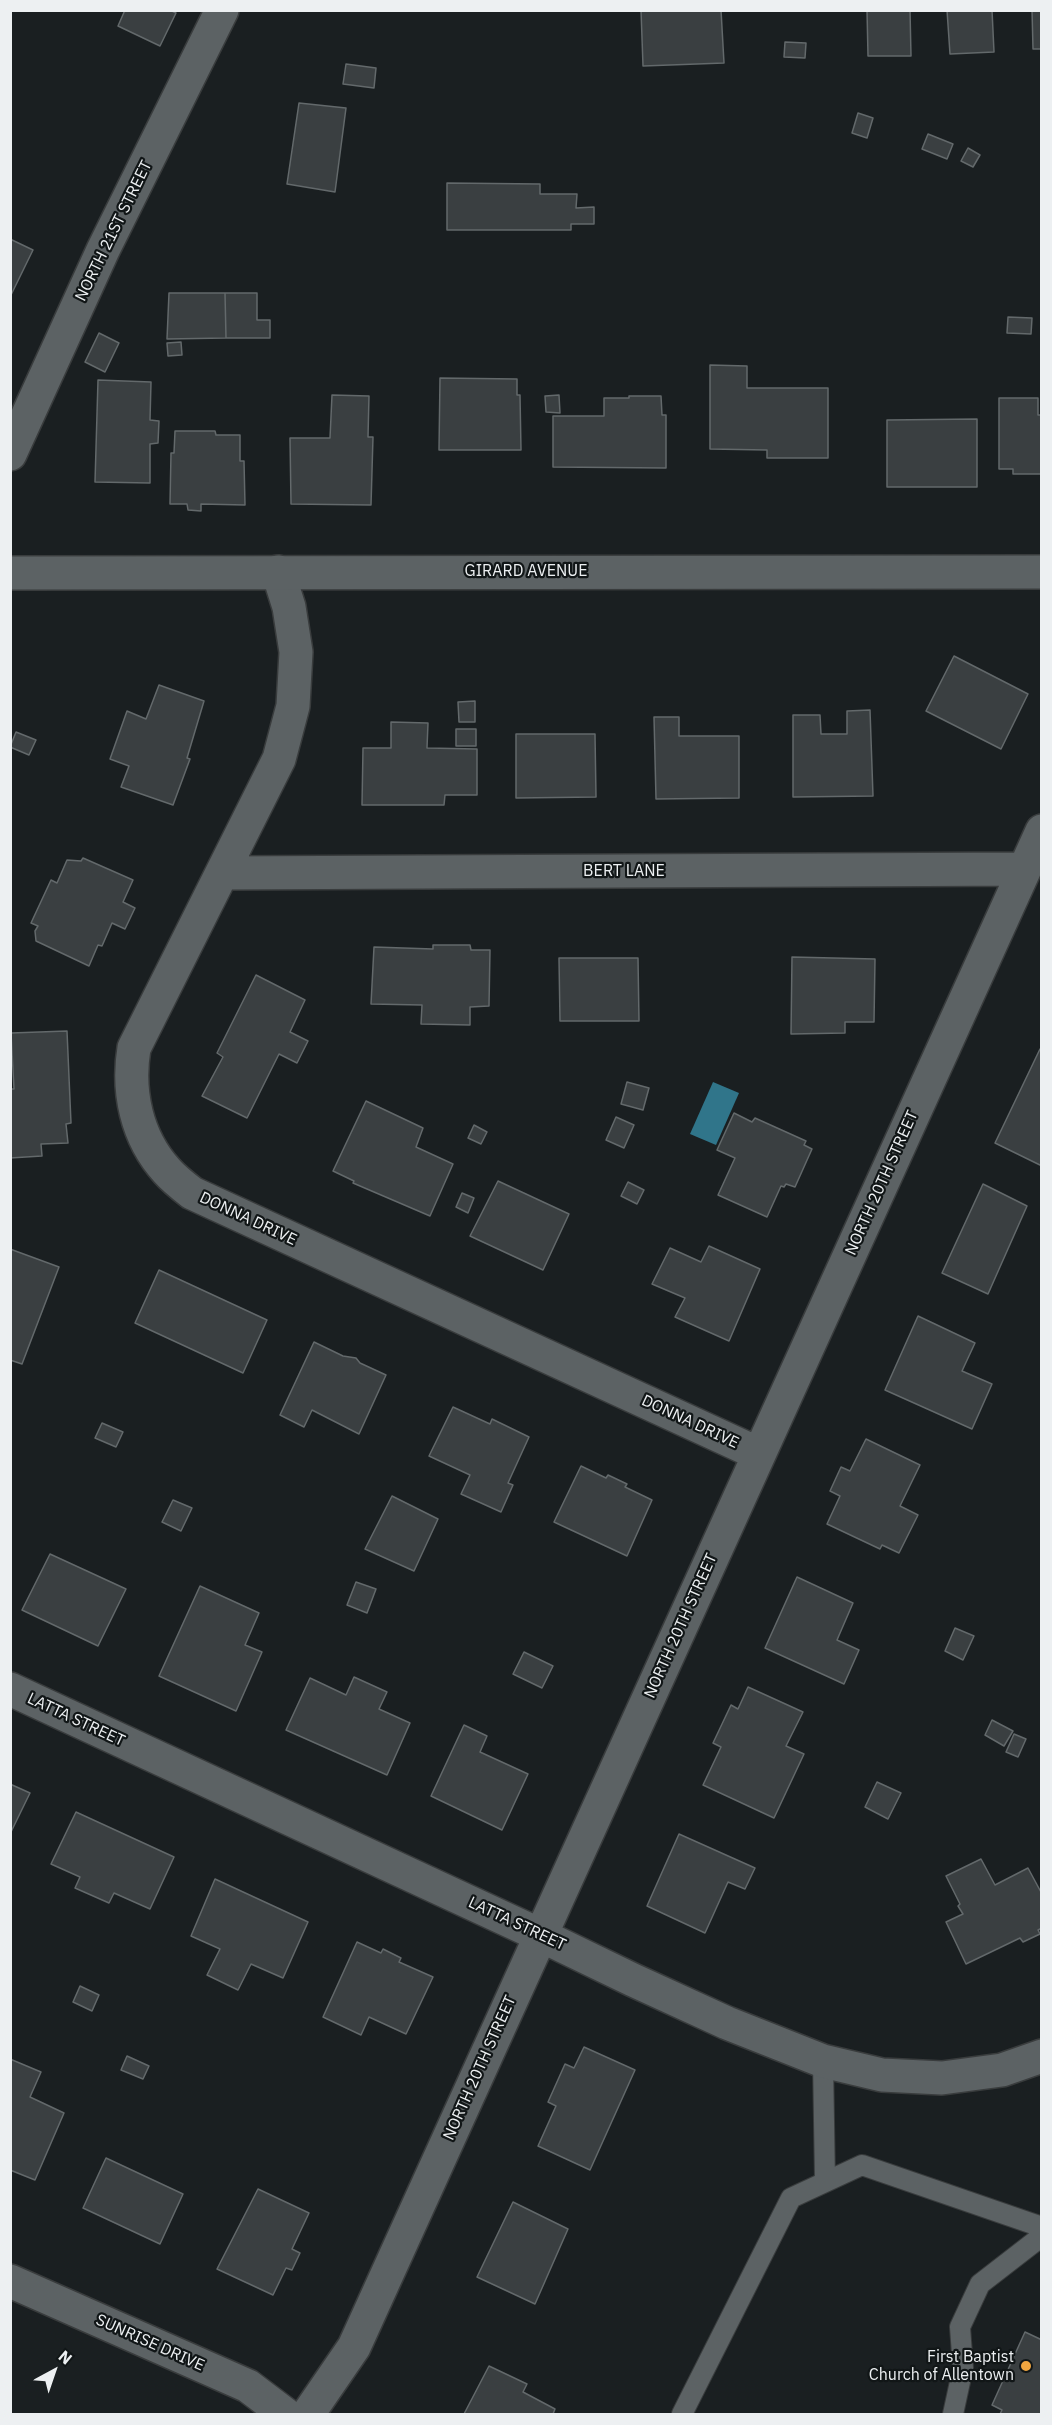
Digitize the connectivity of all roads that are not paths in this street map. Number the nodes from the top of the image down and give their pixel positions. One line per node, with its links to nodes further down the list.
1 (222, 10): 2 (street, NORTH 21ST STREET)
2 (10, 454)
3 (278, 572): 4 (street, GIRARD AVENUE); 5 (street, GIRARD AVENUE); 8 (street, DONNA DRIVE)
4 (1041, 572)
5 (10, 573)
6 (1041, 831): 7 (street, NORTH 20TH STREET)
7 (1024, 869): 8 (street, BERT LANE); 9 (street, NORTH 20TH STREET)
8 (223, 873): 9 (street, DONNA DRIVE)
9 (759, 1454): 11 (street, NORTH 20TH STREET)
10 (10, 1689): 11 (street, LATTA STREET)
11 (540, 1935): 13 (street, LATTA STREET); 19 (street, NORTH 20TH STREET)
12 (1041, 2056): 13 (street, LATTA STREET)
13 (823, 2061): 14 (lane)
14 (825, 2182): 15 (lane); 20 (lane)
15 (1041, 2227)
16 (1041, 2236): 21 (lane)
17 (10, 2281): 18 (street, SUNRISE DRIVE)
18 (285, 2415)
19 (308, 2415)
20 (682, 2415)
21 (953, 2415)

